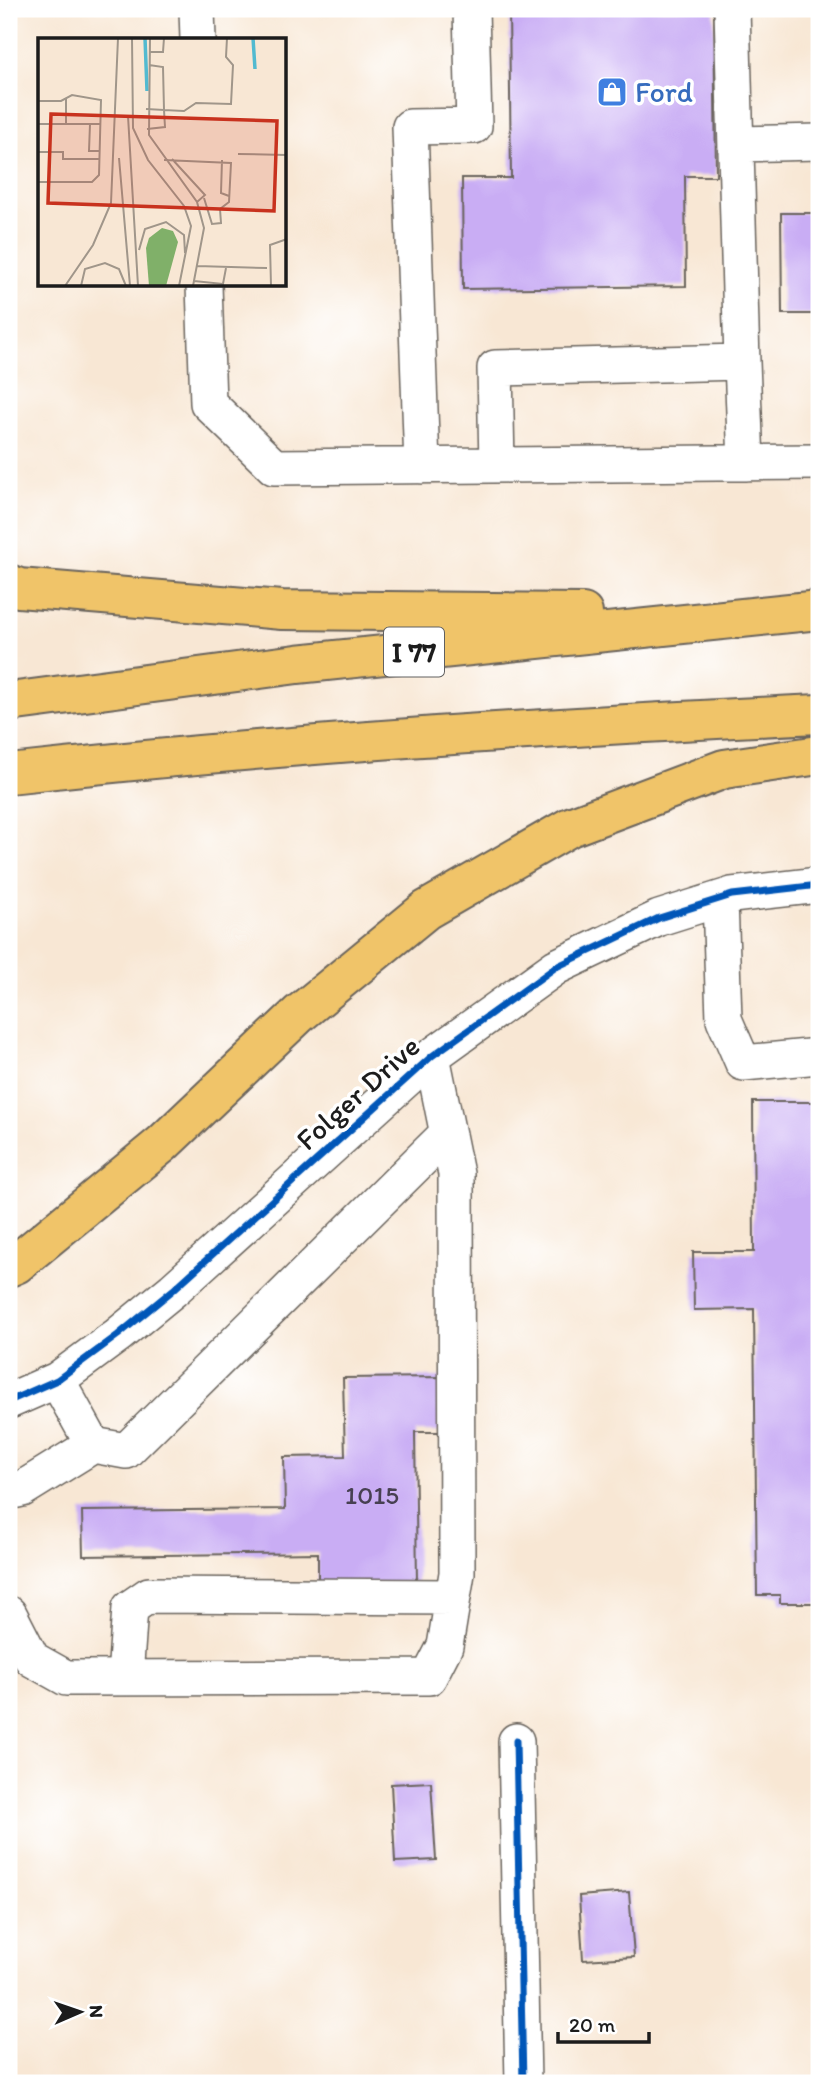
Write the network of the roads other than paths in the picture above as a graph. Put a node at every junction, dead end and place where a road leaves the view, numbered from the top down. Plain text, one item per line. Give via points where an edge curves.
1 (197, 9) edge
2 (471, 9) edge
3 (732, 9) edge
4 (198, 38) edge
5 (819, 142) edge
6 (736, 144) junction
7 (204, 287) edge
8 (742, 362) junction
9 (819, 462) edge
10 (746, 463) junction
11 (496, 465) junction
12 (422, 466) junction
13 (9, 584) edge
14 (819, 610) edge
15 (9, 702) edge
16 (819, 714) edge
17 (819, 755) edge
18 (9, 774) edge
19 (819, 885) edge
20 (720, 899) junction
21 (432, 1056) junction
22 (819, 1056) edge
23 (447, 1133) junction
24 (9, 1267) edge
25 (57, 1380) junction
26 (9, 1401) edge
27 (93, 1445) junction
28 (9, 1492) edge
29 (453, 1597) junction
30 (9, 1614) edge
31 (125, 1677) junction
32 (516, 1741) dead end
33 (523, 2083) edge

1 - 4 street
2 - 12 street via 474,126 410,127
3 - 6 street
5 - 6 street
6 - 8 street
7 - 12 street via 208,403 274,467
8 - 10 street
8 - 11 street via 495,368
9 - 10 street
10 - 11 street
11 - 12 street
13 - 14 highway via 282,610
14 - 15 highway, I 77 via 297,664
16 - 18 highway via 583,725
17 - 24 highway via 724,769 570,827 426,909 299,1014 162,1144
19 - 20 street, Folger Drive
20 - 21 street, Folger Drive via 659,918 556,967
20 - 22 street via 724,1019 743,1063
21 - 23 street
21 - 25 street, Folger Drive via 173,1290
23 - 27 street via 126,1451
23 - 29 street via 456,1174 457,1573
25 - 26 street, Folger Drive
25 - 27 street
27 - 28 street via 22,1489
29 - 31 street via 445,1646 429,1677
29 - 31 street via 149,1595 130,1608
30 - 31 street via 32,1659 66,1678
32 - 33 street

